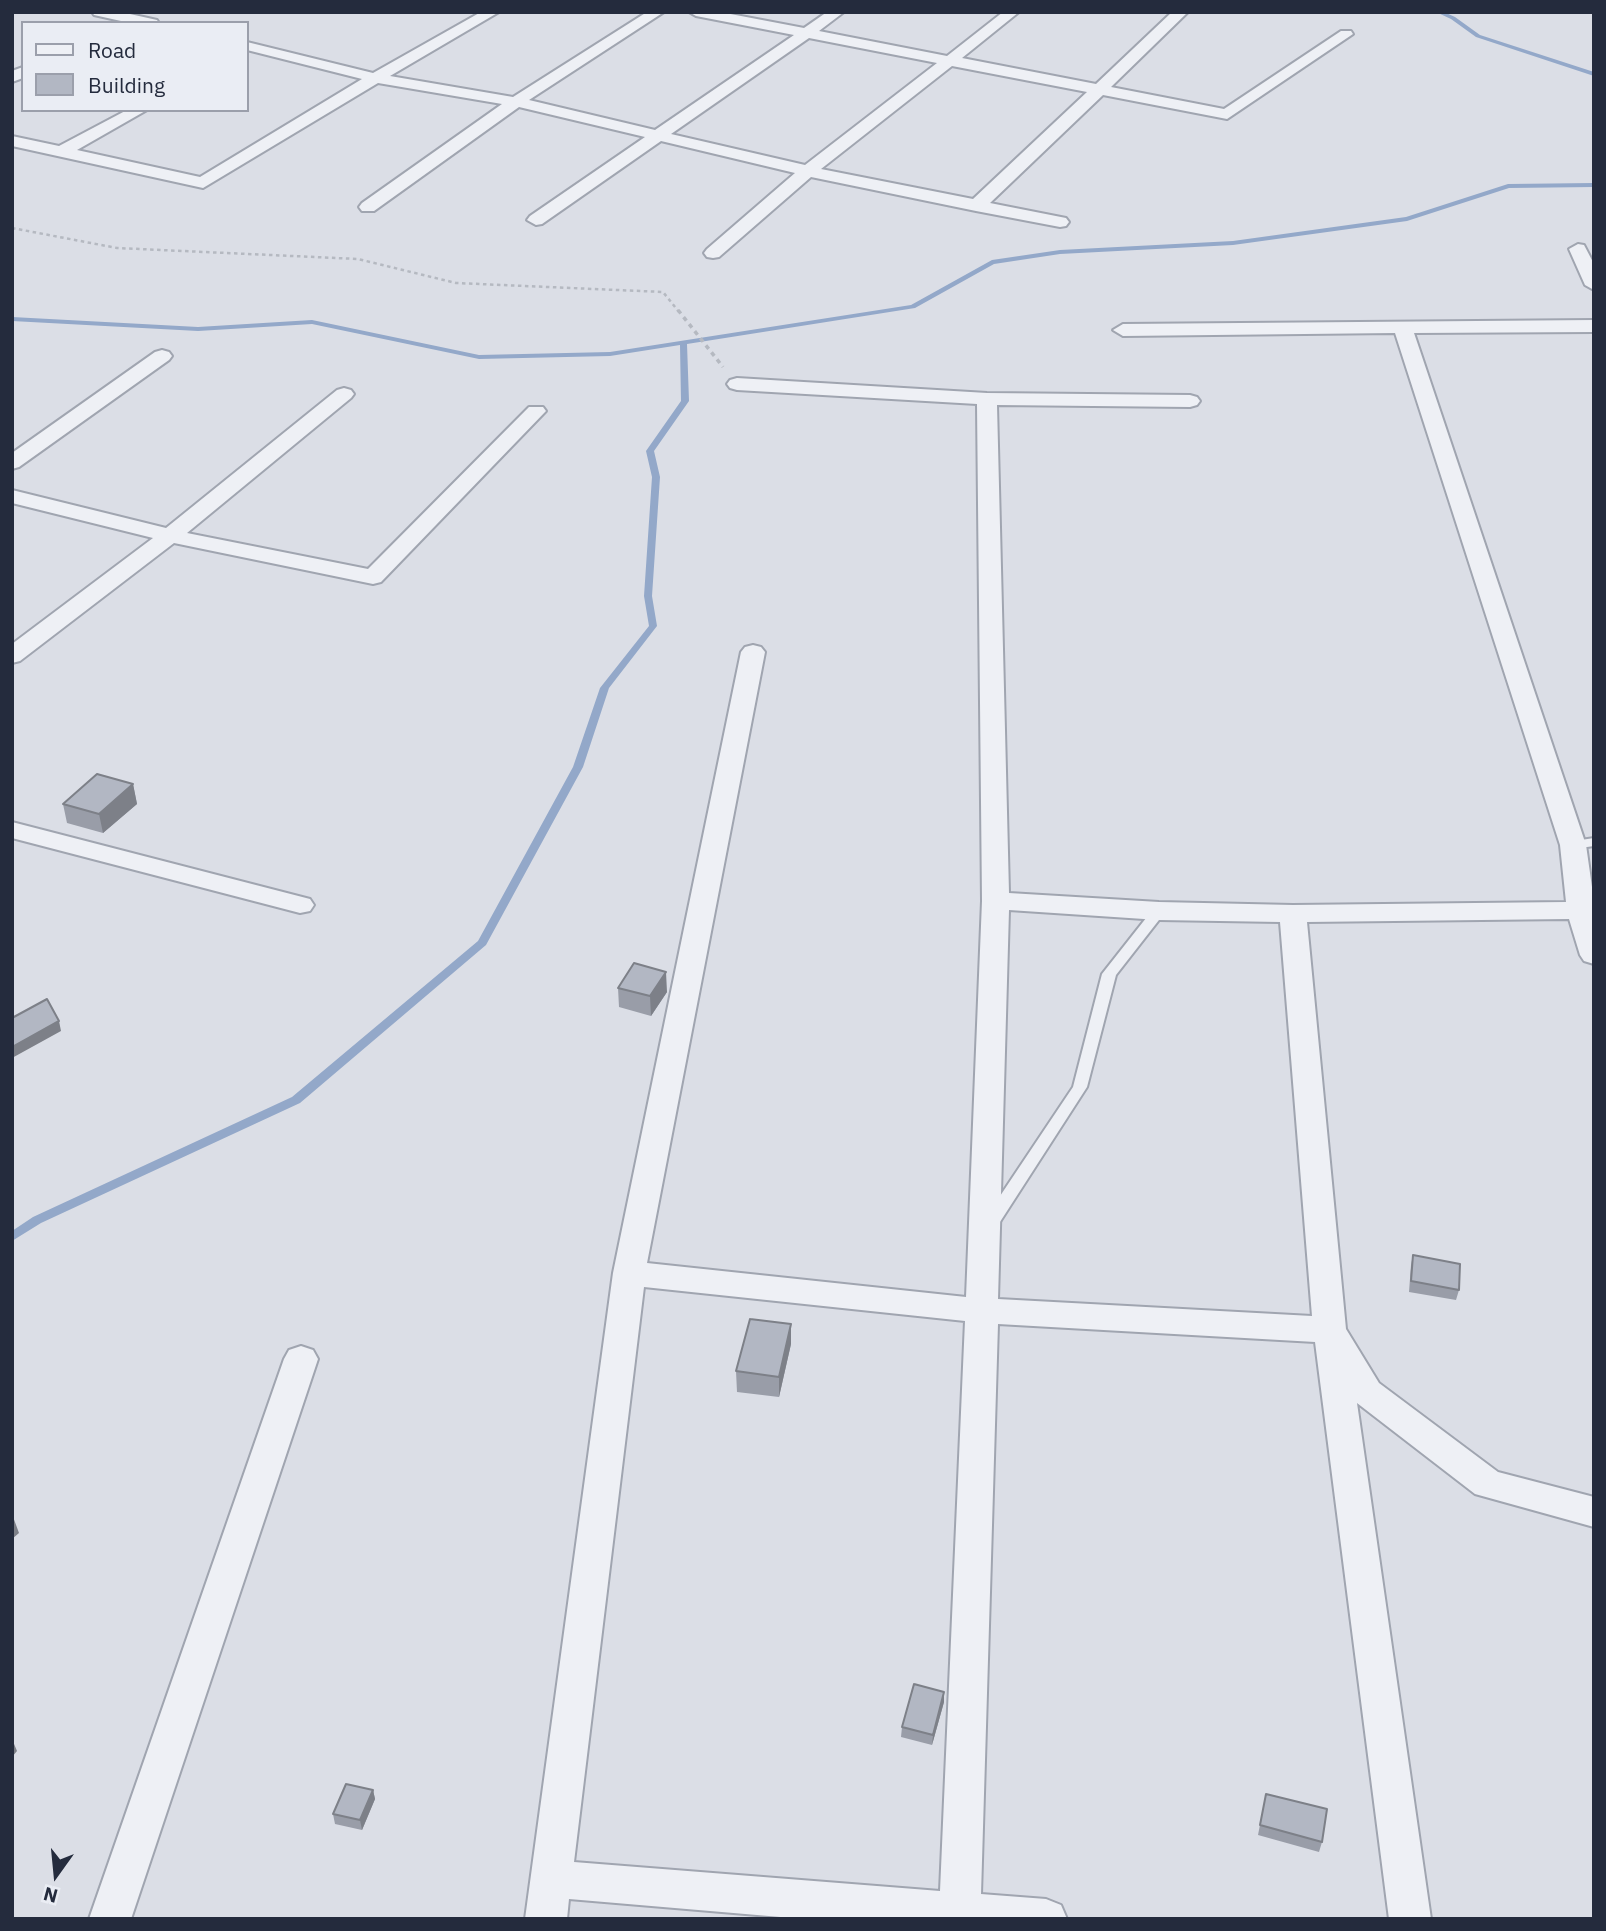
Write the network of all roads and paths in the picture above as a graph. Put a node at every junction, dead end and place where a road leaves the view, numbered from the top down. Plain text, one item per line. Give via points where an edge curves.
1 (99, 12) edge
2 (492, 12) edge
3 (657, 12) edge
4 (696, 12) edge
5 (838, 12) edge
6 (1012, 12) edge
7 (1181, 12) edge
8 (133, 18) edge
9 (806, 33) junction
10 (1346, 34) dead end
11 (249, 49) edge
12 (948, 60) junction
13 (375, 78) junction
14 (1098, 89) junction
15 (516, 102) junction
16 (135, 112) edge
17 (661, 135) junction
18 (12, 141) edge
19 (61, 152) junction
20 (808, 171) junction
21 (976, 205) junction
22 (369, 207) dead end
23 (536, 220) dead end
24 (1060, 222) dead end
25 (12, 229) edge
26 (1578, 249) dead end
27 (713, 253) dead end
28 (1594, 285) edge
29 (1594, 326) edge
30 (1402, 327) junction
31 (1123, 330) dead end
32 (162, 356) dead end
33 (737, 384) joint
34 (344, 394) dead end
35 (987, 399) junction
36 (1190, 401) dead end
37 (536, 411) dead end
38 (12, 463) edge
39 (12, 496) edge
40 (170, 536) junction
41 (753, 652) dead end
42 (12, 656) edge
43 (12, 830) edge
44 (1583, 843) edge
45 (996, 901) junction
46 (300, 905) dead end
47 (1587, 910) edge
48 (1159, 911) junction
49 (1293, 914) junction
50 (1594, 955) edge
51 (983, 1234) junction
52 (628, 1273) junction
53 (982, 1311) junction
54 (1330, 1330) junction
55 (301, 1359) dead end
56 (1594, 1512) edge
57 (553, 1879) junction
58 (960, 1916) edge
59 (110, 1919) edge
60 (546, 1919) edge
61 (1046, 1919) edge
62 (1410, 1919) edge

1 - 8 street
2 - 13 street
3 - 15 street
4 - 9 street
5 - 9 street
6 - 12 street
7 - 14 street
9 - 12 street
9 - 17 street
10 - 14 street via 1227,114
11 - 13 street
12 - 14 street
12 - 20 street
13 - 15 street
13 - 19 street via 203,183
14 - 21 street
15 - 17 street
15 - 22 street
16 - 19 street
17 - 20 street
17 - 23 street
18 - 19 street
20 - 21 street
20 - 27 street
21 - 24 street
25 - 33 path via 117,248 358,259 456,283 663,292
26 - 28 street
29 - 30 street
30 - 31 street
30 - 44 street
32 - 38 street
33 - 35 street
34 - 40 street
35 - 36 street
35 - 45 street
37 - 40 street via 373,577
39 - 40 street
40 - 42 street
41 - 52 street
43 - 46 street
44 - 47 street
45 - 48 street
45 - 51 street
47 - 49 street
47 - 50 street
48 - 49 street
48 - 51 lane via 1109,974 1080,1087
49 - 54 street
51 - 53 street
52 - 53 street
52 - 57 street
53 - 54 street
53 - 58 street
54 - 56 street via 1367,1392 1487,1484
54 - 62 street
55 - 59 street
57 - 58 street
57 - 60 street
58 - 61 street

